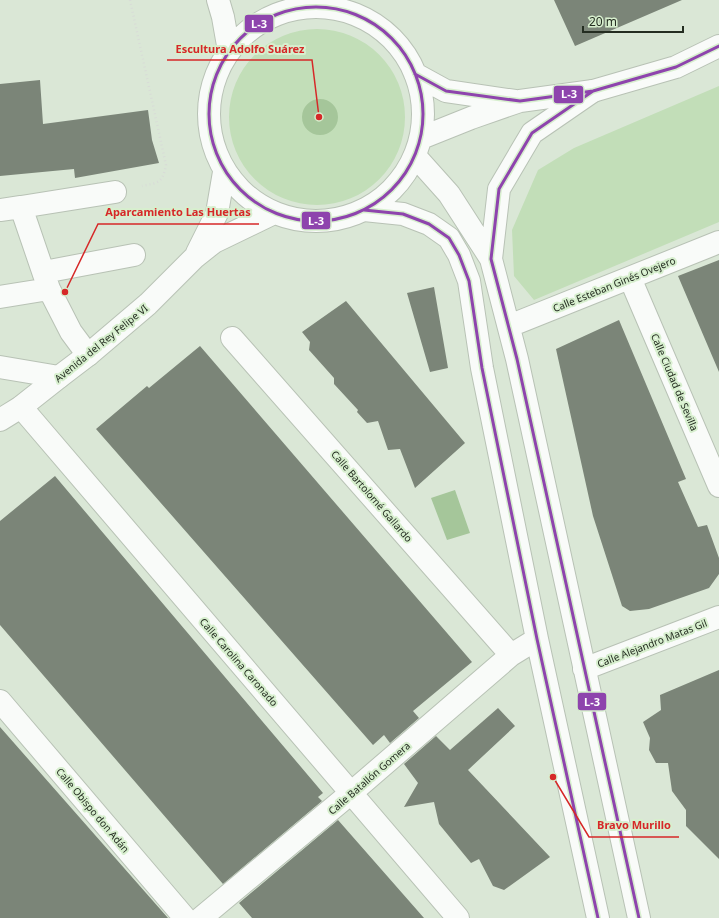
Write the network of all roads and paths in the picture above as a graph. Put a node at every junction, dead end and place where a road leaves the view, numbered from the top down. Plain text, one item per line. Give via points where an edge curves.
1 (130, 0) edge
2 (218, 0) edge
3 (269, 0) edge
4 (293, 10) junction
5 (719, 46) edge
6 (229, 51) junction
7 (415, 74) junction
8 (593, 91) junction
9 (520, 101) junction
10 (418, 147) junction
11 (224, 172) junction
12 (115, 192) joint
13 (21, 207) junction
14 (0, 210) edge
15 (364, 210) junction
16 (274, 213) junction
17 (719, 242) edge
18 (134, 255) dead end
19 (195, 257) junction
20 (491, 259) junction
21 (630, 278) junction
22 (46, 281) junction
23 (0, 296) edge
24 (509, 326) junction
25 (232, 338) dead end
26 (88, 355) junction
27 (0, 367) edge
28 (59, 377) junction
29 (21, 407) junction
30 (0, 420) edge
31 (719, 486) edge
32 (719, 617) edge
33 (537, 639) junction
34 (511, 655) junction
35 (584, 670) junction
36 (0, 701) edge
37 (351, 793) junction
38 (185, 918) edge
39 (202, 918) edge
40 (458, 918) edge
41 (598, 918) edge
42 (639, 918) edge

1 - 12 path via 166,165 164,177 157,183
2 - 6 street via 224,17
3 - 4 street
4 - 6 street via 268,18 246,32
4 - 7 street via 323,7 352,13 378,27 400,48
5 - 8 street via 676,66
6 - 11 street via 214,80 208,111 212,143
7 - 9 street via 446,91
7 - 10 street via 423,105
8 - 9 street
8 - 20 street via 532,133 500,189
9 - 10 street via 471,118
10 - 15 street via 398,183 385,196
10 - 20 street
11 - 16 street via 246,196
11 - 19 street via 217,213
12 - 13 street
13 - 14 street
13 - 22 street
15 - 16 street via 335,220 304,221
15 - 33 street via 403,214 429,224 449,238 459,255 469,281 484,376
16 - 19 street via 214,242
17 - 21 street, Calle Esteban Ginés Ovejero
18 - 22 street
19 - 26 street, Avenida del Rey Felipe VI via 148,304
20 - 24 street
21 - 24 street, Calle Esteban Ginés Ovejero
21 - 31 street, Calle Ciudad de Sevilla
22 - 23 street
22 - 26 street via 71,332
24 - 35 street
25 - 34 street, Calle Bartolomé Gallardo
26 - 28 street, Avenida del Rey Felipe VI
27 - 28 street
28 - 29 street, Avenida del Rey Felipe VI
29 - 30 street, Avenida del Rey Felipe VI
29 - 37 street, Calle Carolina Caronado
32 - 35 street, Calle Alejandro Matas Gil
33 - 34 street, Calle Batallón Gomera
33 - 41 street
34 - 37 street, Calle Batallón Gomera
35 - 42 street
36 - 38 street, Calle Obispo don Adán
37 - 39 street, Calle Batallón Gomera
37 - 40 street, Calle Carolina Caronado

